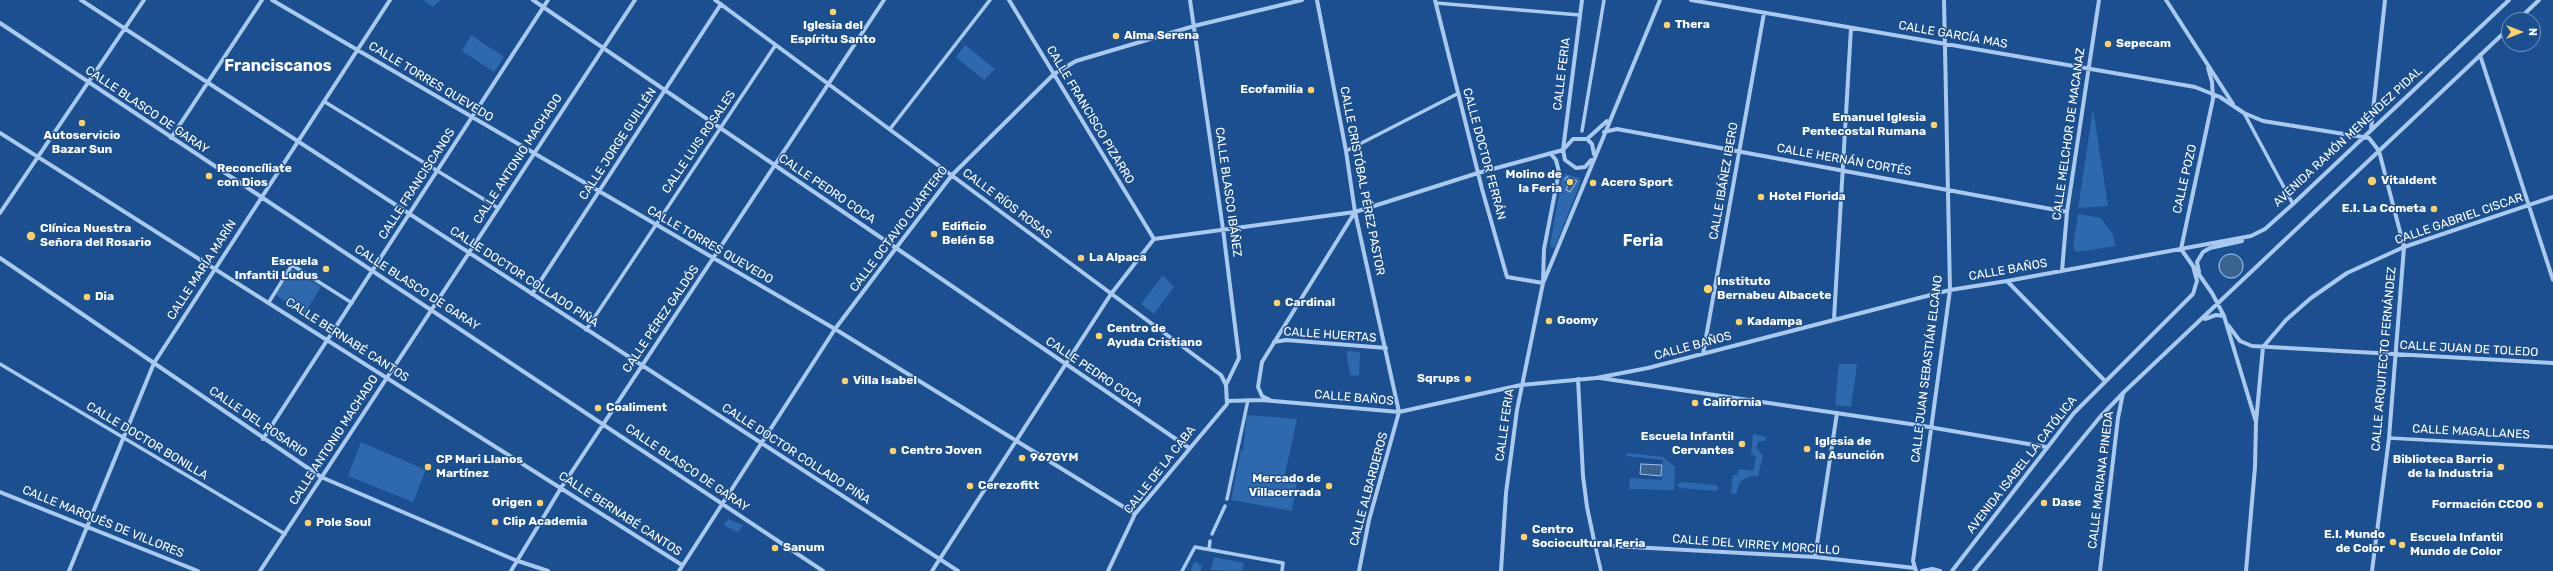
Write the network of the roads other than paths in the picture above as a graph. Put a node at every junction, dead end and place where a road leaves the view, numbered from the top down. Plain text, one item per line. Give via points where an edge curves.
1 (81, 0) edge
2 (144, 0) edge
3 (262, 0) edge
4 (272, 0) edge
5 (390, 0) edge
6 (532, 0) edge
7 (548, 0) edge
8 (635, 0) edge
9 (715, 0) edge
10 (884, 0) edge
11 (990, 0) edge
12 (1009, 0) edge
13 (1190, 0) edge
14 (1302, 0) edge
15 (1317, 0) edge
16 (1582, 0) edge
17 (1604, 0) edge
18 (1660, 0) edge
19 (1690, 0) edge
20 (1944, 0) edge
21 (2099, 0) edge
22 (2166, 0) edge
23 (2385, 0) edge
24 (2509, 0) edge
25 (2539, 0) edge
26 (1436, 1) edge
27 (721, 4) junction
28 (543, 8) junction
29 (2526, 12) edge
30 (1764, 13) junction
31 (1580, 15) junction
32 (0, 24) edge
33 (1194, 26) junction
34 (124, 28) junction
35 (1851, 28) junction
36 (2501, 36) edge
37 (1944, 44) junction
38 (775, 46) junction
39 (603, 47) junction
40 (358, 49) junction
41 (2480, 56) junction
42 (2089, 68) junction
43 (2208, 68) junction
44 (1054, 74) junction
45 (87, 83) junction
46 (208, 84) junction
47 (828, 84) junction
48 (665, 90) junction
49 (2212, 93) junction
50 (1457, 94) junction
51 (325, 102) junction
52 (2235, 106) junction
53 (2244, 113) junction
54 (472, 118) junction
55 (1609, 119) junction
56 (719, 128) junction
57 (890, 129) junction
58 (2371, 130) junction
59 (1582, 131) dead end
60 (1604, 132) junction
61 (0, 133) edge
62 (2367, 137) junction
63 (171, 138) junction
64 (1587, 139) junction
65 (298, 142) junction
66 (1563, 150) junction
67 (1739, 150) junction
68 (1346, 151) junction
69 (2379, 151) junction
70 (1550, 153) junction
71 (532, 154) junction
72 (37, 157) junction
73 (1594, 157) junction
74 (774, 165) junction
75 (1842, 170) junction
76 (437, 171) junction
77 (1478, 173) junction
78 (952, 175) junction
79 (1948, 188) junction
80 (599, 191) junction
81 (2553, 197) edge
82 (260, 198) junction
83 (2293, 204) junction
84 (2530, 205) junction
85 (498, 208) junction
86 (1355, 212) junction
87 (2067, 212) junction
88 (0, 213) edge
89 (409, 214) junction
90 (656, 225) junction
91 (1223, 229) junction
92 (2251, 236) junction
93 (1154, 239) junction
94 (2404, 247) junction
95 (896, 248) junction
96 (2181, 249) junction
97 (469, 254) junction
98 (0, 258) edge
99 (713, 259) junction
100 (2193, 266) junction
101 (215, 268) junction
102 (372, 271) junction
103 (2062, 271) junction
104 (2201, 276) junction
105 (2553, 280) edge
106 (2007, 281) junction
107 (1543, 283) junction
108 (1950, 290) junction
109 (532, 294) junction
110 (1111, 294) junction
111 (269, 302) junction
112 (2218, 303) junction
113 (352, 304) junction
114 (431, 308) junction
115 (2224, 316) junction
116 (1834, 319) junction
117 (2202, 319) junction
118 (2226, 323) junction
119 (835, 329) junction
120 (586, 330) junction
121 (327, 340) junction
122 (1274, 342) junction
123 (2263, 347) junction
124 (1386, 348) junction
125 (1703, 354) junction
126 (2395, 356) junction
127 (154, 363) junction
128 (2553, 363) edge
129 (0, 364) edge
130 (1066, 365) junction
131 (642, 366) junction
132 (387, 377) junction
133 (1596, 378) junction
134 (1578, 380) junction
135 (2105, 381) junction
136 (1226, 385) junction
137 (1521, 385) junction
138 (2124, 392) junction
139 (1248, 400) junction
140 (1228, 401) junction
141 (1272, 401) junction
142 (1399, 412) junction
143 (1837, 413) junction
144 (2256, 422) junction
145 (604, 423) junction
146 (1930, 427) junction
147 (122, 438) junction
148 (2389, 438) junction
149 (263, 439) junction
150 (1016, 441) junction
151 (762, 444) junction
152 (2046, 447) junction
153 (2553, 447) edge
154 (1189, 448) junction
155 (320, 477) junction
156 (561, 488) junction
157 (0, 492) edge
158 (1227, 499) dead end
159 (722, 504) junction
160 (1225, 506) dead end
161 (1135, 514) junction
162 (87, 526) junction
163 (285, 534) junction
164 (1212, 534) dead end
165 (1210, 541) dead end
166 (1595, 545) junction
167 (1209, 549) junction
168 (1815, 557) junction
169 (940, 559) junction
170 (516, 560) junction
171 (682, 565) junction
172 (1916, 570) edge
173 (69, 571) edge
174 (198, 571) edge
175 (260, 571) edge
176 (511, 571) edge
177 (548, 571) edge
178 (679, 571) edge
179 (823, 571) edge
180 (932, 571) edge
181 (958, 571) edge
182 (1108, 571) edge
183 (1182, 571) edge
184 (1282, 571) edge
185 (1359, 571) edge
186 (1501, 571) edge
187 (1601, 571) edge
188 (1922, 571) edge
189 (1939, 571) edge
190 (1944, 571) edge
191 (1952, 571) edge
192 (1974, 571) edge
193 (2100, 571) edge
194 (2246, 571) edge
195 (2372, 571) edge

1 - 34 street, CALLE DOCTOR COLLADO PIÑA
2 - 34 street
3 - 46 street
4 - 40 street, CALLE TORRES QUEVEDO
5 - 40 street, CALLE MARÍA MARÍN
6 - 28 street, CALLE PEDRO COCA
7 - 28 street, CALLE FRANCISCANOS
8 - 39 street, CALLE ANTONIO MACHADO
9 - 27 street, CALLE RÍOS ROSAS
10 - 47 street, CALLE PÉREZ GALDÓS
11 - 57 street
12 - 44 street, CALLE FRANCISCO PIZARRO
13 - 33 street, CALLE BLASCO IBÁÑEZ
14 - 33 street, CALLE OCTAVIO CUARTERO
15 - 68 street, CALLE CRISTÓBAL PÉREZ PASTOR
16 - 31 street, CALLE FERIA
17 - 59 street
18 - 55 street, CALLE FERIA
19 - 30 street, CALLE GARCÍA MAS
20 - 37 street, CALLE JUAN SEBASTIÁN ELCANO
21 - 42 street, CALLE MELCHOR DE MACANAZ
22 - 43 street
23 - 58 street
24 - 58 street, AVENIDA RAMÓN MENÉNDEZ PIDAL
25 - 29 street
26 - 31 street
26 - 50 street, CALLE DOCTOR FERRÁN
27 - 38 street, CALLE RÍOS ROSAS
27 - 48 street, CALLE JORGE GUILLÉN
28 - 39 street, CALLE PEDRO COCA
28 - 54 street, CALLE FRANCISCANOS
30 - 35 street, CALLE GARCÍA MAS
30 - 67 street, CALLE IBÁÑEZ IBERO
31 - 66 street, CALLE FERIA
32 - 45 street, CALLE BLASCO DE GARAY
33 - 44 street, CALLE OCTAVIO CUARTERO via 1076,61
33 - 91 street, CALLE BLASCO IBÁÑEZ
34 - 45 street
34 - 46 street, CALLE DOCTOR COLLADO PIÑA
35 - 37 street, CALLE GARCÍA MAS
35 - 75 street
36 - 41 street
37 - 42 street, CALLE GARCÍA MAS
37 - 79 street, CALLE JUAN SEBASTIÁN ELCANO
38 - 47 street, CALLE RÍOS ROSAS
38 - 56 street, CALLE LUIS ROSALES
39 - 48 street, CALLE PEDRO COCA
39 - 71 street, CALLE ANTONIO MACHADO
40 - 51 street, CALLE MARÍA MARÍN
40 - 54 street, CALLE TORRES QUEVEDO
41 - 69 street
41 - 84 street
42 - 49 street, CALLE GARCÍA MAS via 2195,87
42 - 87 street, CALLE MELCHOR DE MACANAZ
43 - 49 street, CALLE POZO
43 - 52 street
44 - 78 street, CALLE OCTAVIO CUARTERO
44 - 93 street, CALLE FRANCISCO PIZARRO
45 - 63 street, CALLE BLASCO DE GARAY
45 - 72 street
46 - 63 street
46 - 65 street, CALLE DOCTOR COLLADO PIÑA
47 - 57 street, CALLE RÍOS ROSAS
47 - 74 street, CALLE PÉREZ GALDÓS
48 - 56 street, CALLE PEDRO COCA
48 - 80 street, CALLE JORGE GUILLÉN
49 - 52 street, CALLE GARCÍA MAS
49 - 96 street, CALLE POZO
50 - 68 street
50 - 77 street, CALLE DOCTOR FERRÁN
51 - 65 street, CALLE MARÍA MARÍN
51 - 76 street
52 - 53 street
53 - 62 street via 2263,120
53 - 83 street
54 - 71 street, CALLE TORRES QUEVEDO
54 - 76 street, CALLE FRANCISCANOS
55 - 60 street, CALLE FERIA
55 - 64 street, CALLE FERIA
56 - 74 street, CALLE PEDRO COCA
56 - 90 street, CALLE LUIS ROSALES
57 - 78 street, CALLE RÍOS ROSAS
58 - 62 street, AVENIDA RAMÓN MENÉNDEZ PIDAL
60 - 67 street, CALLE HERNÁN CORTÉS via 1617,129
60 - 73 street, CALLE FERIA
61 - 72 street, CALLE BERNABÉ CANTOS
62 - 69 street, AVENIDA RAMÓN MENÉNDEZ PIDAL
62 - 83 street, AVENIDA RAMÓN MENÉNDEZ PIDAL
63 - 82 street, CALLE BLASCO DE GARAY
64 - 66 street, CALLE FERIA via 1573,139
64 - 73 street via 1592,144
65 - 82 street, CALLE MARÍA MARÍN
65 - 89 street, CALLE DOCTOR COLLADO PIÑA
66 - 70 street
66 - 73 street via 1565,160 1576,168 1585,167
67 - 75 street, CALLE HERNÁN CORTÉS
67 - 125 street, CALLE IBÁÑEZ IBERO
68 - 86 street, CALLE CRISTÓBAL PÉREZ PASTOR
69 - 94 street, CALLE ARQUITECTO FERNÁNDEZ
69 - 112 street
70 - 77 street
70 - 107 street, CALLE FERIA via 1554,155 1559,168 1544,249
71 - 80 street, CALLE TORRES QUEVEDO
71 - 85 street, CALLE ANTONIO MACHADO
72 - 88 street
72 - 101 street, CALLE BERNABÉ CANTOS
73 - 107 street, CALLE FERIA
74 - 95 street, CALLE PEDRO COCA
74 - 99 street, CALLE PÉREZ GALDÓS
75 - 79 street, CALLE HERNÁN CORTÉS
75 - 116 street
76 - 85 street
76 - 89 street, CALLE FRANCISCANOS
77 - 86 street
77 - 107 street, CALLE DOCTOR FERRÁN via 1507,276
78 - 95 street, CALLE OCTAVIO CUARTERO
78 - 110 street, CALLE RÍOS ROSAS
79 - 87 street, CALLE HERNÁN CORTÉS
79 - 108 street, CALLE JUAN SEBASTIÁN ELCANO
80 - 90 street, CALLE TORRES QUEVEDO
80 - 109 street, CALLE JORGE GUILLÉN
81 - 84 street, CALLE GABRIEL CISCAR
82 - 101 street, CALLE MARÍA MARÍN
82 - 102 street, CALLE BLASCO DE GARAY
83 - 92 street, AVENIDA RAMÓN MENÉNDEZ PIDAL via 2265,229
84 - 94 street, CALLE GABRIEL CISCAR
84 - 105 street
85 - 97 street, CALLE ANTONIO MACHADO
86 - 91 street
86 - 122 street
86 - 124 street, CALLE CRISTÓBAL PÉREZ PASTOR
87 - 103 street, CALLE MELCHOR DE MACANAZ
89 - 97 street, CALLE DOCTOR COLLADO PIÑA
89 - 102 street, CALLE FRANCISCANOS
90 - 99 street, CALLE TORRES QUEVEDO
90 - 120 street, CALLE LUIS ROSALES
91 - 93 street
91 - 136 street, CALLE BLASCO IBÁÑEZ via 1239,358
92 - 96 street, AVENIDA RAMÓN MENÉNDEZ PIDAL
92 - 104 street via 2246,240 2208,249 2199,256 2197,262
93 - 110 street
94 - 123 street, CALLE GABRIEL CISCAR via 2347,274 2311,298 2286,320
94 - 126 street, CALLE ARQUITECTO FERNÁNDEZ
95 - 119 street, CALLE OCTAVIO CUARTERO
95 - 130 street, CALLE PEDRO COCA
96 - 100 street
96 - 103 street, CALLE BAÑOS
97 - 109 street, CALLE DOCTOR COLLADO PIÑA
97 - 114 street, CALLE ANTONIO MACHADO
98 - 127 street, CALLE DEL ROSARIO
99 - 119 street, CALLE TORRES QUEVEDO
99 - 131 street, CALLE PÉREZ GALDÓS
100 - 104 street
100 - 135 street, AVENIDA ISABEL LA CATÓLICA via 2197,281 2193,294
101 - 111 street, CALLE BERNABÉ CANTOS
101 - 127 street, CALLE MARÍA MARÍN
102 - 113 street, CALLE FRANCISCANOS
102 - 114 street, CALLE BLASCO DE GARAY
103 - 106 street, CALLE BAÑOS
104 - 112 street
106 - 108 street, CALLE BAÑOS
106 - 135 street
107 - 137 street, CALLE FERIA
108 - 116 street, CALLE BAÑOS
108 - 146 street, CALLE JUAN SEBASTIÁN ELCANO
109 - 120 street, CALLE DOCTOR COLLADO PIÑA
110 - 130 street
110 - 136 street, CALLE RÍOS ROSAS via 1216,371
111 - 113 street via 292,265
111 - 121 street, CALLE BERNABÉ CANTOS
112 - 115 street
112 - 117 street
113 - 121 street, CALLE FRANCISCANOS
114 - 132 street, CALLE ANTONIO MACHADO
114 - 145 street, CALLE BLASCO DE GARAY
115 - 117 street via 2216,315
115 - 118 street
116 - 125 street, CALLE BAÑOS
117 - 138 street
118 - 123 street, CALLE JUAN DE TOLEDO via 2240,341 2247,345
118 - 144 street
119 - 150 street, CALLE TORRES QUEVEDO
119 - 151 street, CALLE OCTAVIO CUARTERO
120 - 131 street, CALLE DOCTOR COLLADO PIÑA
121 - 132 street, CALLE BERNABÉ CANTOS
121 - 149 street, CALLE FRANCISCANOS
122 - 124 street, CALLE HUERTAS via 1286,340
122 - 141 street via 1262,362 1258,387 1262,396
123 - 126 street, CALLE JUAN DE TOLEDO
123 - 144 street
124 - 142 street, CALLE CRISTÓBAL PÉREZ PASTOR
125 - 133 street, CALLE BAÑOS
126 - 128 street, CALLE JUAN DE TOLEDO
126 - 148 street, CALLE ARQUITECTO FERNÁNDEZ
127 - 147 street, CALLE MARÍA MARÍN
127 - 149 street, CALLE DEL ROSARIO
129 - 147 street, CALLE DOCTOR BONILLA
130 - 150 street
130 - 154 street, CALLE PEDRO COCA
131 - 145 street, CALLE PÉREZ GALDÓS
131 - 151 street, CALLE DOCTOR COLLADO PIÑA
132 - 155 street, CALLE ANTONIO MACHADO
132 - 156 street, CALLE BERNABÉ CANTOS
133 - 134 street, CALLE BAÑOS
133 - 143 street
134 - 137 street, CALLE BAÑOS
134 - 166 street via 1583,476
135 - 152 street, AVENIDA ISABEL LA CATÓLICA
136 - 140 street
137 - 142 street, CALLE BAÑOS
137 - 186 street, CALLE FERIA via 1506,493
138 - 192 street via 2100,417
138 - 193 street, CALLE MARIANA PINEDA via 2118,418
139 - 140 street, CALLE BAÑOS
139 - 141 street, CALLE BAÑOS
139 - 158 street
140 - 154 street, CALLE DE LA CABA
141 - 142 street, CALLE BAÑOS
142 - 185 street, CALLE ALBARDEROS via 1369,520
143 - 146 street
143 - 168 street
144 - 194 street via 2255,467
145 - 156 street, CALLE PÉREZ GALDÓS
145 - 159 street, CALLE BLASCO DE GARAY
146 - 152 street
146 - 172 street, CALLE JUAN SEBASTIÁN ELCANO via 1913,560
147 - 162 street, CALLE MARÍA MARÍN
147 - 163 street, CALLE DOCTOR BONILLA
148 - 153 street, CALLE MAGALLANES
148 - 195 street, CALLE ARQUITECTO FERNÁNDEZ
149 - 155 street, CALLE DEL ROSARIO
150 - 161 street, CALLE TORRES QUEVEDO
150 - 169 street
151 - 159 street, CALLE OCTAVIO CUARTERO
151 - 169 street, CALLE DOCTOR COLLADO PIÑA
152 - 191 street, AVENIDA ISABEL LA CATÓLICA
154 - 161 street, CALLE DE LA CABA
155 - 163 street, CALLE ANTONIO MACHADO
155 - 170 street, CALLE DEL ROSARIO
156 - 170 street, CALLE PÉREZ GALDÓS
156 - 171 street, CALLE BERNABÉ CANTOS
157 - 162 street, CALLE MARQUÉS DE VILLORES
159 - 171 street, CALLE OCTAVIO CUARTERO
159 - 179 street, CALLE BLASCO DE GARAY
160 - 164 street
161 - 182 street, CALLE DE LA CABA
162 - 173 street, CALLE MARÍA MARÍN
162 - 174 street, CALLE MARQUÉS DE VILLORES
163 - 175 street, CALLE ANTONIO MACHADO
165 - 167 street
166 - 168 street, CALLE DEL VIRREY MORCILLO
166 - 187 street
167 - 183 street via 1195,547
167 - 184 street via 1283,563
168 - 172 street, CALLE DEL VIRREY MORCILLO
169 - 180 street
169 - 181 street, CALLE DOCTOR COLLADO PIÑA
170 - 176 street, CALLE PÉREZ GALDÓS
170 - 177 street, CALLE DEL ROSARIO
171 - 178 street, CALLE OCTAVIO CUARTERO
188 - 189 street
189 - 190 street

